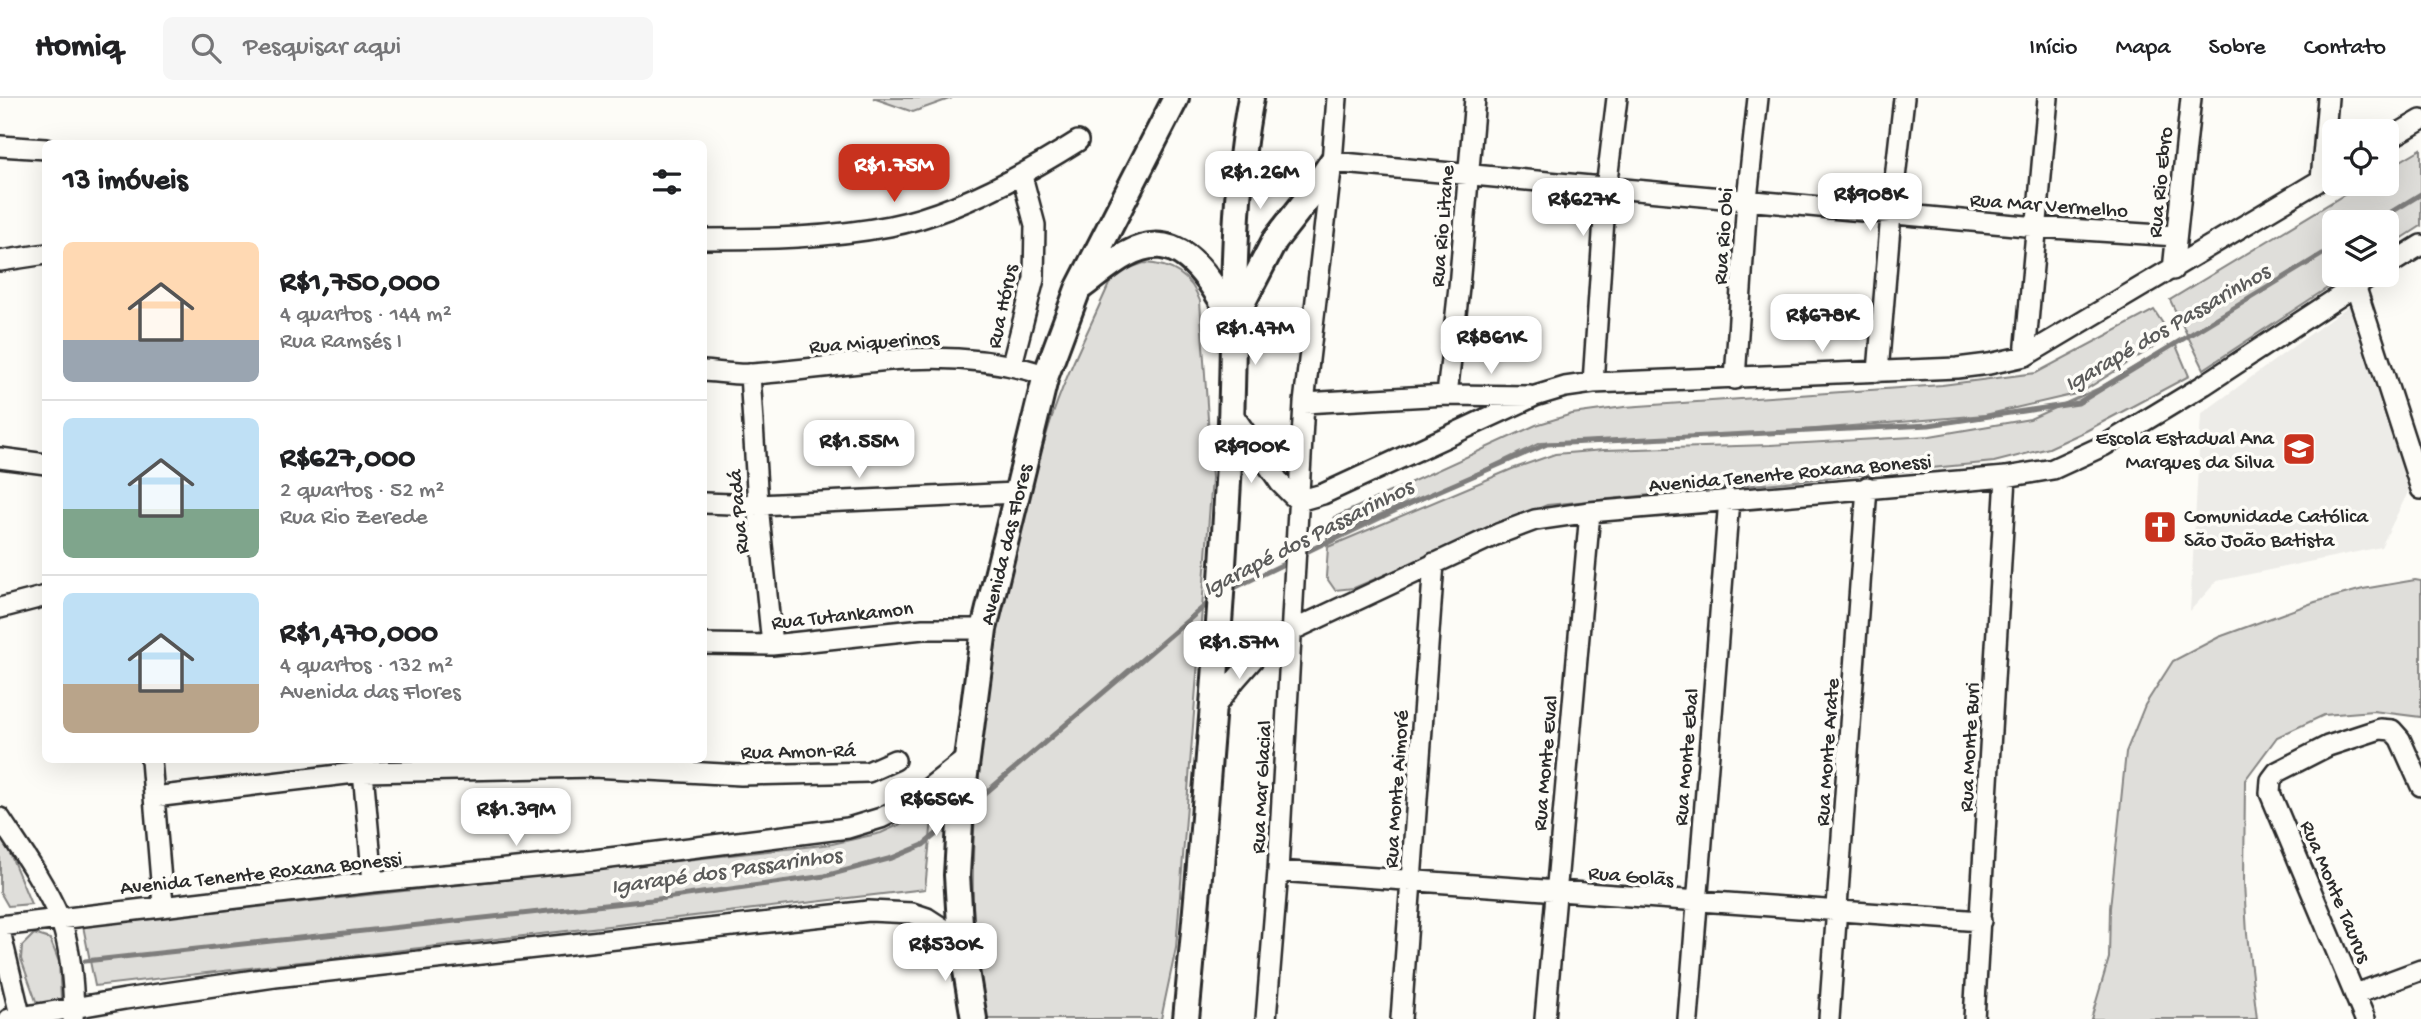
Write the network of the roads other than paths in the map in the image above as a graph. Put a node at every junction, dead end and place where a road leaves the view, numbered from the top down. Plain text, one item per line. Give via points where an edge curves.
1 (1176, 98) edge
2 (1251, 98) edge
3 (1337, 98) edge
4 (1475, 98) edge
5 (1617, 98) edge
6 (1758, 98) edge
7 (1904, 98) edge
8 (2048, 98) edge
9 (2191, 98) edge
10 (2328, 98) edge
11 (2328, 119) edge
12 (2421, 120) edge
13 (2399, 133) edge
14 (1078, 141) dead end
15 (0, 146) edge
16 (42, 149) edge
17 (1332, 162) junction
18 (1468, 175) junction
19 (1021, 176) junction
20 (2322, 180) edge
21 (1606, 189) junction
22 (1747, 199) junction
23 (1891, 214) junction
24 (2037, 228) junction
25 (2176, 236) junction
26 (707, 239) edge
27 (2421, 245) edge
28 (42, 255) edge
29 (2399, 259) edge
30 (0, 261) edge
31 (2173, 270) junction
32 (2353, 287) edge
33 (2366, 287) edge
34 (1078, 289) junction
35 (1234, 320) junction
36 (2025, 356) junction
37 (1012, 364) junction
38 (707, 371) edge
39 (1878, 372) junction
40 (750, 374) junction
41 (1046, 375) junction
42 (1735, 379) junction
43 (1593, 383) junction
44 (1447, 395) junction
45 (1535, 396) junction
46 (1304, 403) junction
47 (1231, 414) junction
48 (0, 458) edge
49 (42, 463) edge
50 (2006, 477) junction
51 (1867, 487) junction
52 (2421, 489) edge
53 (1016, 493) junction
54 (1729, 499) junction
55 (1298, 501) junction
56 (707, 503) edge
57 (758, 505) junction
58 (1590, 512) junction
59 (1434, 563) junction
60 (42, 597) edge
61 (0, 608) edge
62 (984, 629) junction
63 (1291, 631) junction
64 (707, 644) edge
65 (772, 645) junction
66 (1214, 708) junction
67 (967, 758) junction
68 (895, 760) dead end
69 (151, 763) edge
70 (362, 766) edge
71 (2421, 786) edge
72 (154, 797) junction
73 (0, 818) edge
74 (1278, 871) junction
75 (373, 882) junction
76 (1410, 882) junction
77 (1555, 891) junction
78 (1696, 903) junction
79 (163, 905) junction
80 (1838, 912) junction
81 (60, 918) junction
82 (1981, 922) junction
83 (0, 929) edge
84 (961, 940) junction
85 (2421, 970) edge
86 (2356, 994) junction
87 (74, 1014) edge
88 (17, 1018) edge
89 (974, 1019) edge
90 (1185, 1019) edge
91 (1266, 1019) edge
92 (1401, 1019) edge
93 (1545, 1019) edge
94 (1688, 1019) edge
95 (1829, 1019) edge
96 (1974, 1019) edge
97 (2365, 1019) edge

1 - 34 main road, Avenida das Flores
2 - 35 main road via 1238,193
3 - 17 street, Rua Mar Glacial
4 - 18 street, Rua Rio Litane
5 - 21 street
6 - 22 street, Rua Rio Obi
7 - 23 street
8 - 24 street
9 - 25 street, Rua Rio Ebro
10 - 11 street
12 - 13 street
14 - 19 street
15 - 16 street
17 - 18 street, Rua Mar Vermelho
17 - 35 main road via 1275,240
17 - 46 street, Rua Mar Glacial
18 - 21 street, Rua Mar Vermelho
18 - 44 street, Rua Rio Litane
19 - 26 street via 932,214 891,226 777,239
19 - 37 street, Rua Hórus via 1035,225 1034,279
20 - 31 street
21 - 22 street, Rua Mar Vermelho
21 - 43 street
22 - 23 street, Rua Mar Vermelho
22 - 42 street, Rua Rio Obi
23 - 24 street, Rua Mar Vermelho
23 - 39 street
24 - 25 street, Rua Mar Vermelho
24 - 36 street
25 - 31 street, Rua Rio Ebro
27 - 29 street
28 - 30 street
31 - 36 street
32 - 50 street, Avenida Tenente Roxana Bonessi via 2105,445 2053,469
33 - 52 street
34 - 35 main road via 1127,254 1167,247 1190,257
34 - 41 main road, Avenida das Flores
35 - 47 main road
36 - 39 street via 1957,368
37 - 40 street, Rua Miquerinos via 932,357
37 - 41 street, Rua Miquerinos
38 - 40 street, Rua Miquerinos
39 - 42 street
40 - 57 street, Rua Padá
41 - 53 main road, Avenida das Flores
42 - 43 street
43 - 45 street
44 - 45 street
44 - 46 street
45 - 55 street via 1323,494
46 - 55 street, Rua Mar Glacial
47 - 55 street
47 - 66 main road
48 - 49 street
50 - 51 street, Avenida Tenente Roxana Bonessi
50 - 82 street, Rua Monte Buri
51 - 54 street, Avenida Tenente Roxana Bonessi
51 - 80 street, Rua Monte Arate
53 - 57 street
53 - 62 main road, Avenida das Flores
54 - 58 street, Avenida Tenente Roxana Bonessi
54 - 78 street, Rua Monte Ebal
55 - 63 street, Rua Mar Glacial
56 - 57 street
57 - 65 street, Rua Padá
58 - 59 street, Avenida Tenente Roxana Bonessi via 1535,520
58 - 77 street, Rua Monte Eval
59 - 63 street, Avenida Tenente Roxana Bonessi
59 - 76 street, Rua Monte Aimoré
60 - 61 street
62 - 65 street, Rua Tutankamon via 923,629
62 - 67 main road, Avenida das Flores
63 - 66 street, Avenida Tenente Roxana Bonessi via 1264,648
63 - 74 street, Rua Mar Glacial
64 - 65 street, Rua Tutankamon
66 - 90 main road
67 - 75 street, Avenida Tenente Roxana Bonessi via 907,804 848,828
67 - 84 main road, Avenida das Flores via 957,875
68 - 70 street, Rua Amon-Rá via 868,772 741,775 593,767
69 - 72 street
70 - 72 street, Rua Amon-Rá
70 - 75 street
71 - 86 street, Rua Monte Taurus via 2400,739 2392,730 2380,729 2328,746 2277,772 2271,780 2270,793
72 - 79 street
73 - 81 street
74 - 76 street, Rua Golãs
74 - 91 street, Rua Mar Glacial
75 - 79 street, Avenida Tenente Roxana Bonessi
76 - 77 street, Rua Golãs
76 - 92 street, Rua Monte Aimoré
77 - 78 street, Rua Golãs
77 - 93 street, Rua Monte Eval
78 - 80 street, Rua Golãs
78 - 94 street, Rua Monte Ebal
79 - 81 street, Avenida Tenente Roxana Bonessi
80 - 82 street, Rua Golãs
80 - 95 street, Rua Monte Arate
81 - 83 street, Avenida Tenente Roxana Bonessi
81 - 87 street via 71,966
82 - 96 street, Rua Monte Buri
83 - 88 street
84 - 87 street via 912,913 869,911 275,977 125,999
84 - 89 main road, Avenida das Flores
85 - 86 street
86 - 97 street, Rua Monte Taurus
87 - 88 street

